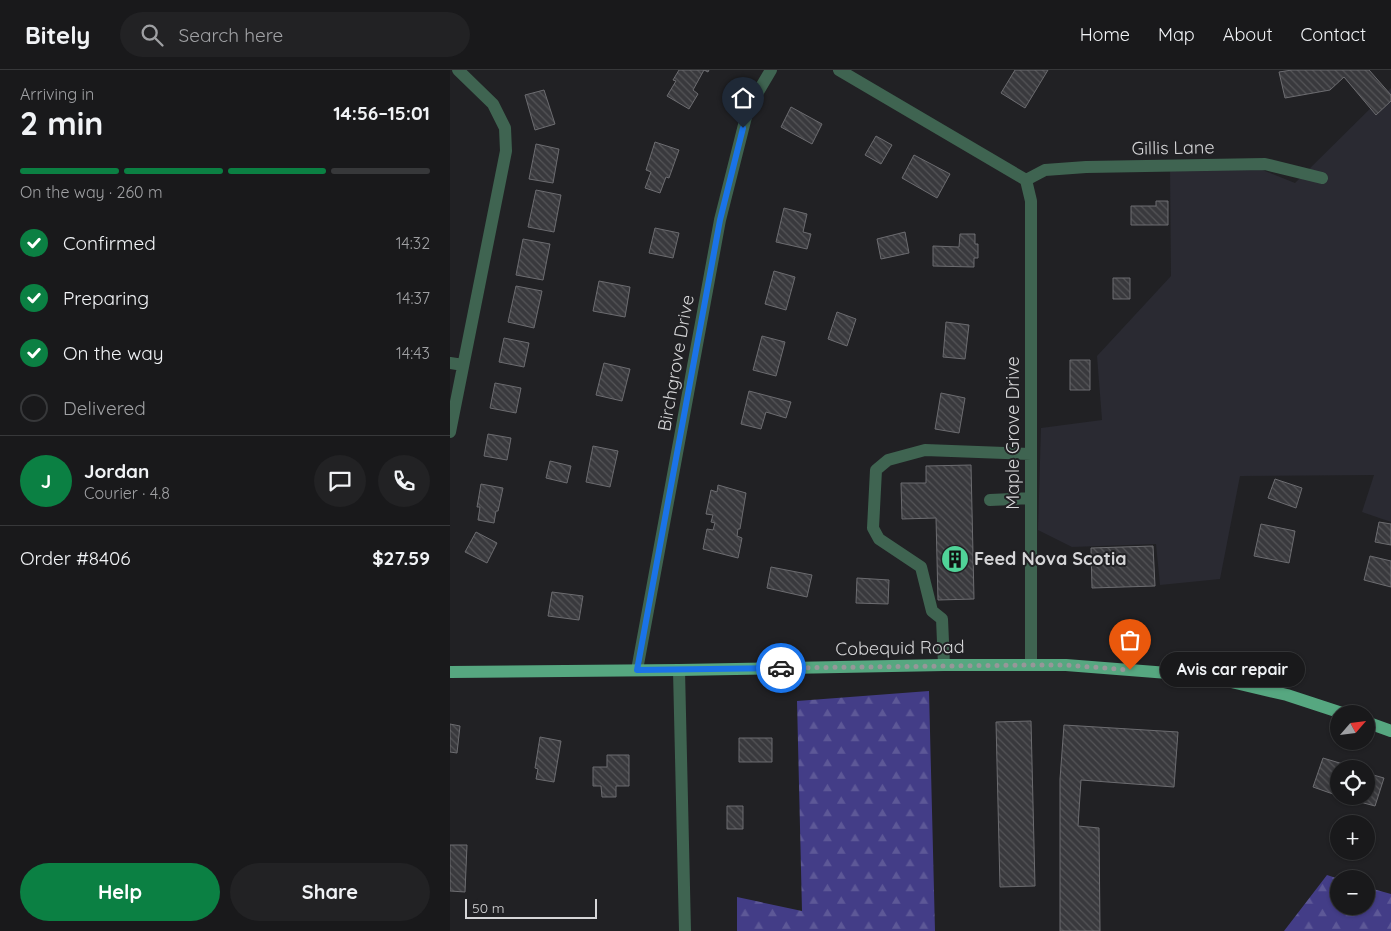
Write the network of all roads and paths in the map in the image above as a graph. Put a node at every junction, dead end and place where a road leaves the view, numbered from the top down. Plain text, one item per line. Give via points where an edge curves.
1 (458, 70) edge
2 (771, 70) edge
3 (839, 70) edge
4 (1322, 178) dead end
5 (1026, 180) junction
6 (456, 364) edge
7 (450, 432) edge
8 (1031, 454) junction
9 (1031, 498) junction
10 (990, 500) dead end
11 (944, 665) junction
12 (1031, 665) junction
13 (637, 670) junction
14 (679, 670) junction
15 (450, 672) edge
16 (1330, 709) edge
17 (1375, 725) edge
18 (1391, 731) edge
19 (685, 931) edge

1 - 6 street via 494,104 504,128 506,151
2 - 13 street, Birchgrove Drive via 748,109 720,220
3 - 5 street
4 - 5 street, Gillis Lane via 1265,164 1086,167 1045,170
5 - 8 street, Maple Grove Drive via 1031,201
6 - 7 street
8 - 9 street, Maple Grove Drive
8 - 11 street via 926,450 888,460 876,470 872,528 879,539 921,567 932,611 942,619
9 - 10 street
9 - 12 street, Maple Grove Drive
11 - 12 main road, Cobequid Road
11 - 14 main road, Cobequid Road
12 - 16 main road, Cobequid Road via 1206,676 1287,695
13 - 14 main road, Cobequid Road
13 - 15 main road, Cobequid Road
14 - 19 street
17 - 18 main road

